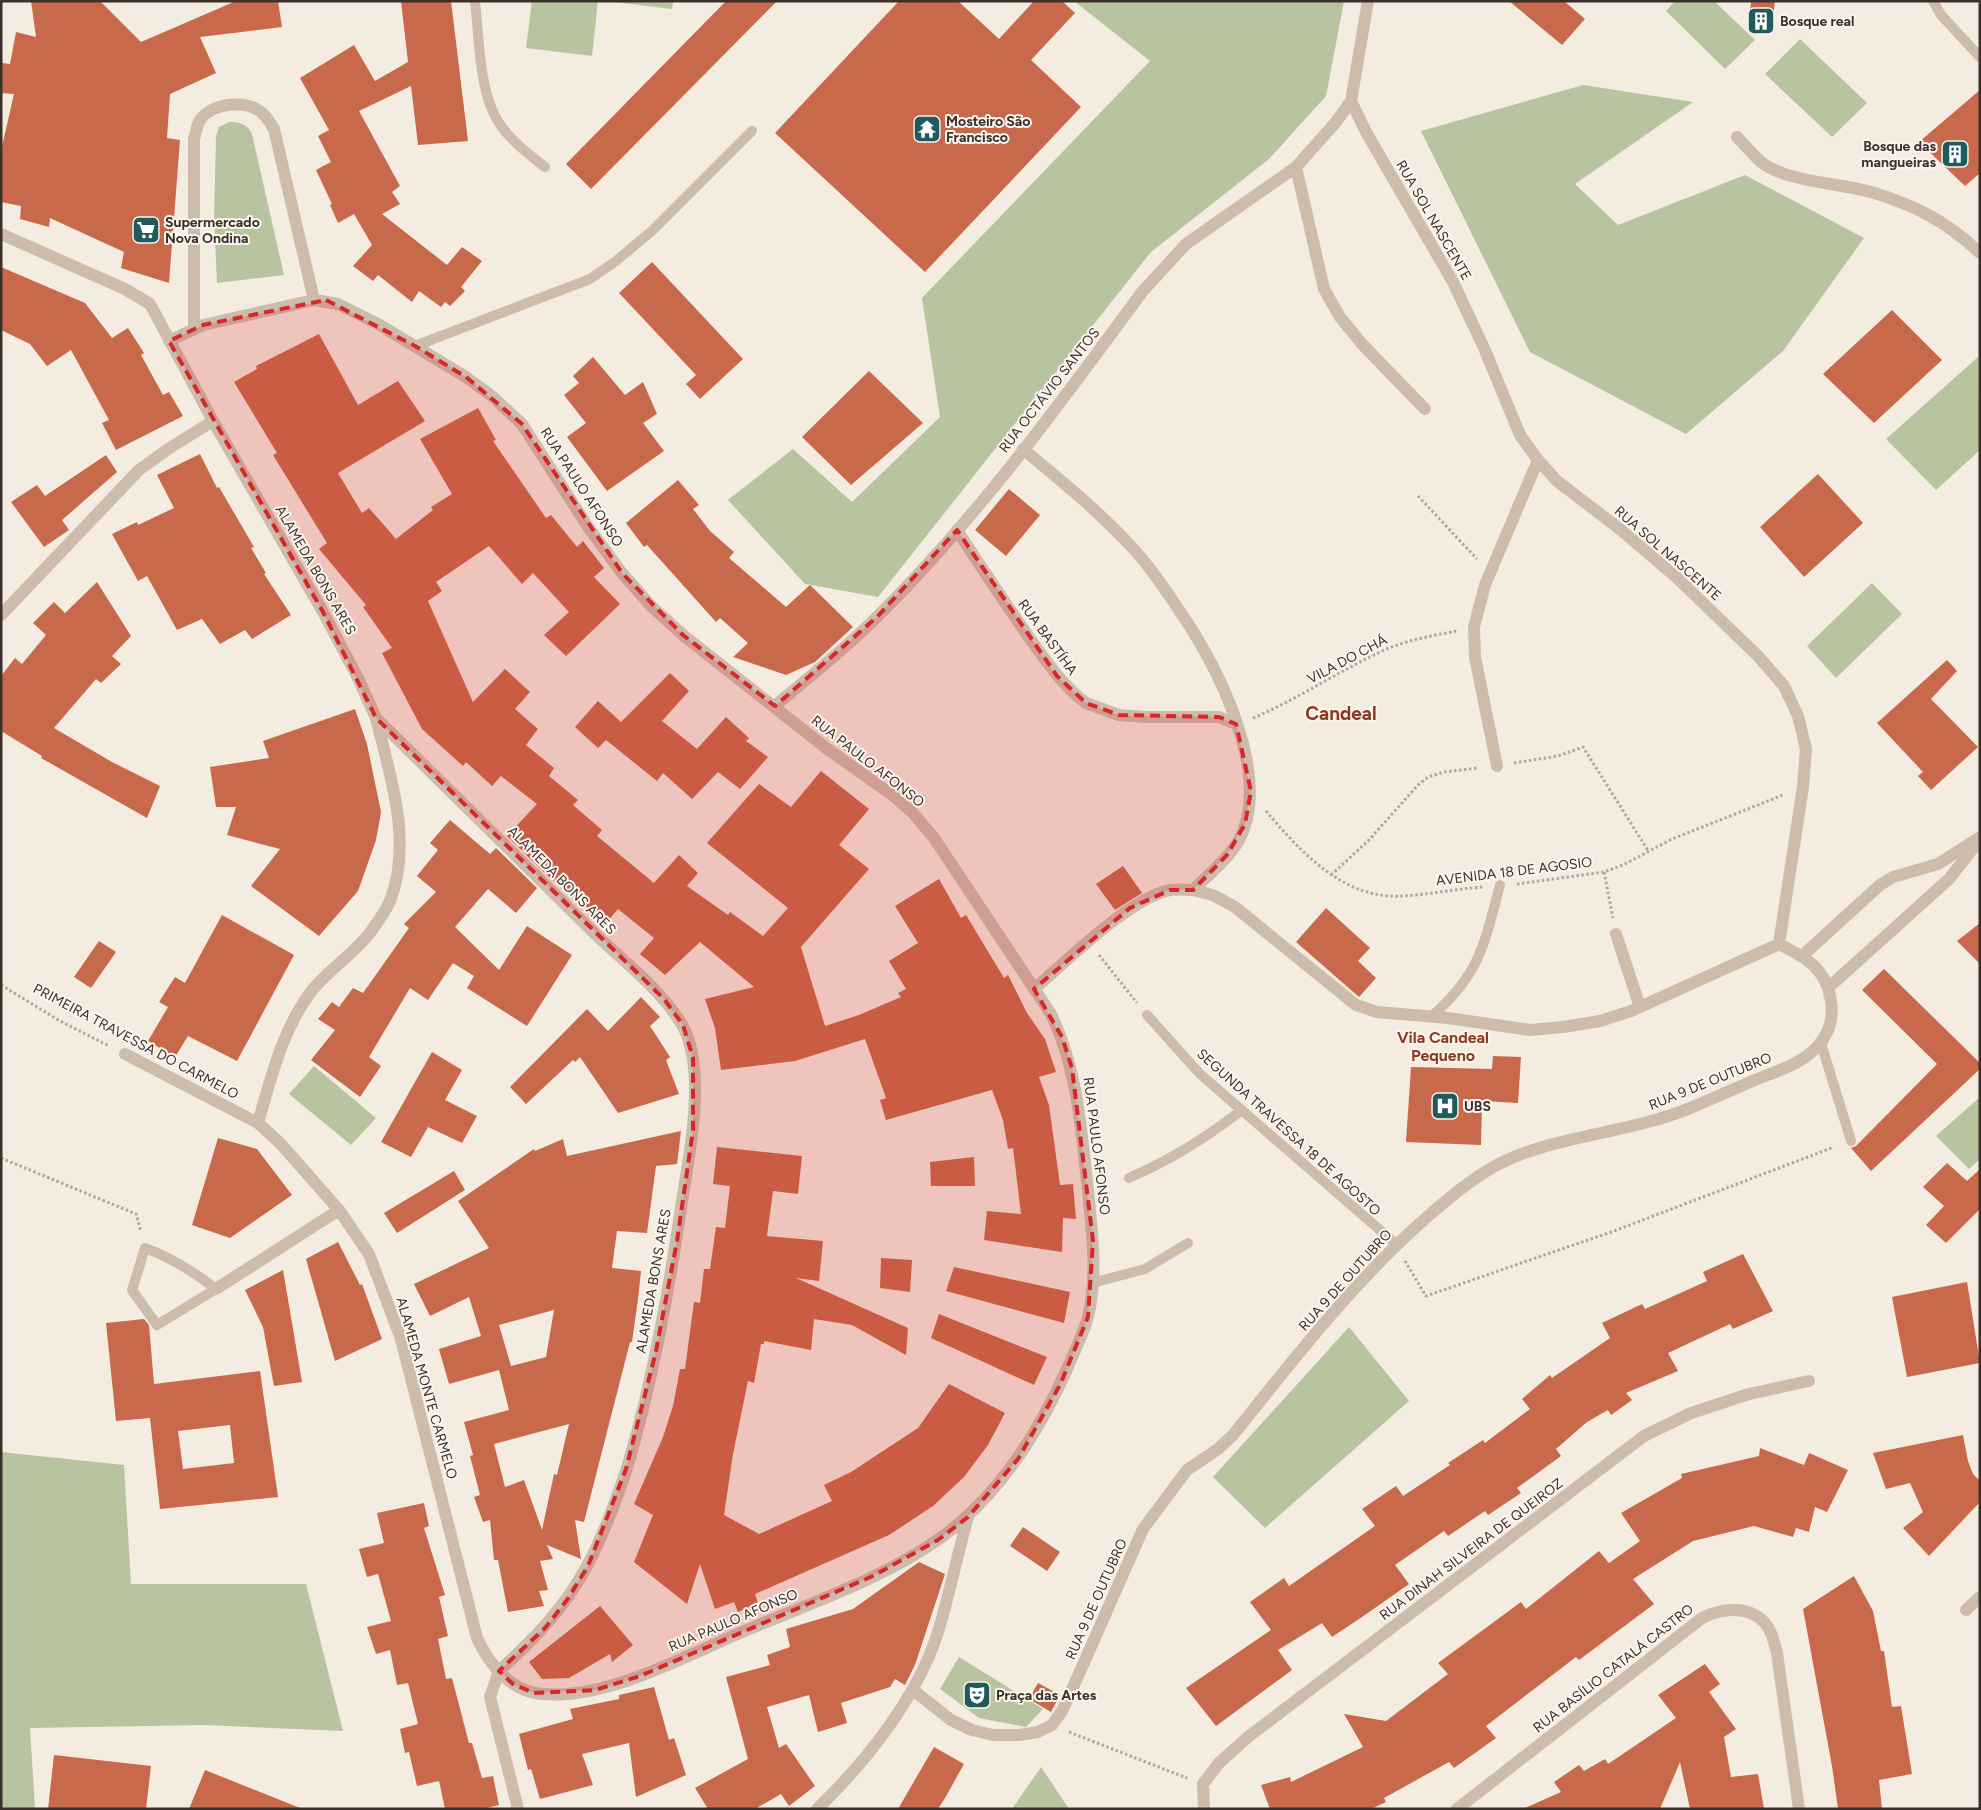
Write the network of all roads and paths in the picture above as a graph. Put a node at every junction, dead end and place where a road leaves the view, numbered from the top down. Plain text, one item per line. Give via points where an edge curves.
1 (475, 1) edge
2 (1368, 1) edge
3 (1933, 1) edge
4 (1980, 57) edge
5 (1351, 101) junction
6 (752, 131) dead end
7 (1737, 137) dead end
8 (545, 167) dead end
9 (1296, 167) junction
10 (1, 234) edge
11 (1980, 253) edge
12 (314, 300) junction
13 (194, 328) junction
14 (169, 341) junction
15 (415, 346) junction
16 (1425, 409) dead end
17 (213, 421) junction
18 (1023, 449) junction
19 (1538, 460) junction
20 (1418, 496) dead end
21 (957, 530) junction
22 (1490, 573) junction
23 (1, 615) edge
24 (1474, 627) junction
25 (775, 706) junction
26 (376, 718) junction
27 (1236, 724) junction
28 (1496, 766) junction
29 (1803, 787) junction
30 (1251, 791) junction
31 (1980, 838) edge
32 (1649, 852) junction
33 (1604, 872) junction
34 (1331, 875) junction
35 (1500, 885) junction
36 (1193, 890) junction
37 (1616, 934) joint
38 (1089, 942) junction
39 (1779, 944) junction
40 (1802, 956) junction
41 (1, 985) edge
42 (1828, 988) junction
43 (1034, 989) junction
44 (1640, 1007) junction
45 (1147, 1015) joint
46 (1432, 1016) junction
47 (1821, 1044) junction
48 (125, 1054) joint
49 (1242, 1110) junction
50 (258, 1123) junction
51 (1851, 1140) joint
52 (1, 1158) edge
53 (1129, 1178) dead end
54 (339, 1210) junction
55 (1188, 1243) dead end
56 (1396, 1244) junction
57 (145, 1248) junction
58 (1092, 1283) junction
59 (216, 1289) junction
60 (1809, 1381) dead end
61 (968, 1517) junction
62 (1980, 1597) edge
63 (1966, 1610) dead end
64 (499, 1671) junction
65 (913, 1690) junction
66 (1052, 1726) junction
67 (1203, 1784) junction
68 (518, 1809) edge
69 (817, 1809) edge
70 (1204, 1809) edge
71 (1457, 1809) edge
72 (1799, 1809) edge

1 - 8 lane via 486,89 496,118 515,143
2 - 5 street
3 - 4 lane
5 - 9 street, RUA OCTÁVIO SANTOS via 1317,146
5 - 19 street, RUA SOL NASCENTE via 1453,282 1520,434
6 - 15 lane via 653,230 590,279
7 - 11 street via 1762,163 1791,176 1870,192 1930,214 1956,230
9 - 16 street via 1324,289 1357,338
9 - 18 street, RUA OCTÁVIO SANTOS via 1186,244 1142,292
10 - 14 street, ALAMEDA BONS ARES via 143,298 150,304
12 - 13 street
12 - 13 street via 274,129 262,112 226,105 211,110 199,120 194,139
12 - 15 street, RUA PAULO AFONSO via 338,304
13 - 14 street
14 - 17 street, ALAMEDA BONS ARES
15 - 25 street, RUA PAULO AFONSO via 493,397 522,424 588,527 639,593 683,635
17 - 23 street via 140,470
17 - 26 street, ALAMEDA BONS ARES via 323,612
18 - 21 street, RUA OCTÁVIO SANTOS
18 - 27 street via 1129,543 1161,582 1201,644
19 - 22 street
19 - 29 street, RUA SOL NASCENTE via 1557,481 1676,577 1758,656 1784,686 1798,716 1806,749
20 - 22 path
21 - 25 street, RUA OCTÁVIO SANTOS via 877,617
21 - 27 street, RUA BASTÍHA via 1057,676 1086,704 1119,715 1219,717
22 - 24 street
24 - 27 path, VILA DO CHÁ via 1402,643 1377,653 1306,693
24 - 28 street via 1475,657
25 - 43 street, RUA PAULO AFONSO via 913,813 934,838
26 - 50 street via 398,814 397,870 389,902 371,931 311,991 292,1021
26 - 64 street, ALAMEDA BONS ARES via 664,999 682,1025 693,1058 692,1130 677,1241 656,1351 626,1469 588,1566 567,1600 545,1628
27 - 30 street
28 - 32 path via 1558,756 1583,747
28 - 34 path via 1428,777
29 - 32 path, AVENIDA 18 DE AGOSIO via 1672,839
29 - 39 street, RUA SOL NASCENTE
30 - 34 path, AVENIDA 18 DE AGOSIO via 1286,833
30 - 36 street via 1245,824 1237,842
31 - 40 street via 1938,864 1893,877 1880,885
31 - 42 street via 1949,879
32 - 33 path, AVENIDA 18 DE AGOSIO
33 - 35 path, AVENIDA 18 DE AGOSIO
33 - 37 path
34 - 35 path, AVENIDA 18 DE AGOSIO via 1350,887 1374,895 1398,897
35 - 46 lane via 1482,950 1469,976
36 - 38 street via 1170,890 1149,898 1130,908
36 - 46 street via 1213,895 1235,907 1356,1005 1377,1012
37 - 44 street
38 - 43 street
38 - 45 path
39 - 40 street
39 - 44 street
40 - 42 street via 1822,974
41 - 48 path, PRIMEIRA TRAVESSA DO CARMELO via 60,1021
42 - 47 street via 1831,1019
43 - 58 street, RUA PAULO AFONSO via 1058,1030 1072,1068 1093,1242
44 - 46 street via 1600,1021 1530,1030
45 - 49 lane, SEGUNDA TRAVESSA 18 DE AGOSTO via 1200,1074
47 - 51 lane
47 - 56 street, RUA 9 DE OUTUBRO via 1790,1065 1654,1121 1556,1142 1522,1153 1468,1184
48 - 50 street, PRIMEIRA TRAVESSA DO CARMELO
49 - 53 lane via 1199,1142
49 - 56 lane, SEGUNDA TRAVESSA 18 DE AGOSTO
50 - 54 street, ALAMEDA MONTE CARMELO
51 - 56 path via 1614,1231 1426,1296
52 - 57 path via 136,1214
54 - 59 street
54 - 64 street, ALAMEDA MONTE CARMELO via 369,1254 401,1339 477,1638 486,1657
55 - 58 lane via 1144,1269
56 - 66 street, RUA 9 DE OUTUBRO via 1339,1305 1232,1435 1188,1470 1158,1506 1143,1529 1062,1712
57 - 59 lane via 172,1259
57 - 59 lane via 132,1290 157,1325
58 - 61 street, RUA PAULO AFONSO via 1088,1317 1077,1347 1039,1425 1018,1459
60 - 67 street, RUA DINAH SILVEIRA DE QUEIROZ via 1750,1394 1691,1413 1644,1436 1248,1737 1219,1763
61 - 64 street, RUA PAULO AFONSO via 938,1540 873,1576 640,1676 595,1690 560,1694 534,1693 513,1684
61 - 65 street, RUA PAULO AFONSO via 936,1636
62 - 63 street
64 - 68 street via 490,1697
65 - 66 street via 951,1720 972,1730 994,1735 1018,1735
65 - 69 street, RUA PAULO AFONSO via 866,1757
66 - 67 path
67 - 70 street
71 - 72 street, RUA BASÍLIO CATALÁ CASTRO via 1702,1618 1716,1610 1733,1609 1751,1613 1765,1622 1772,1635

